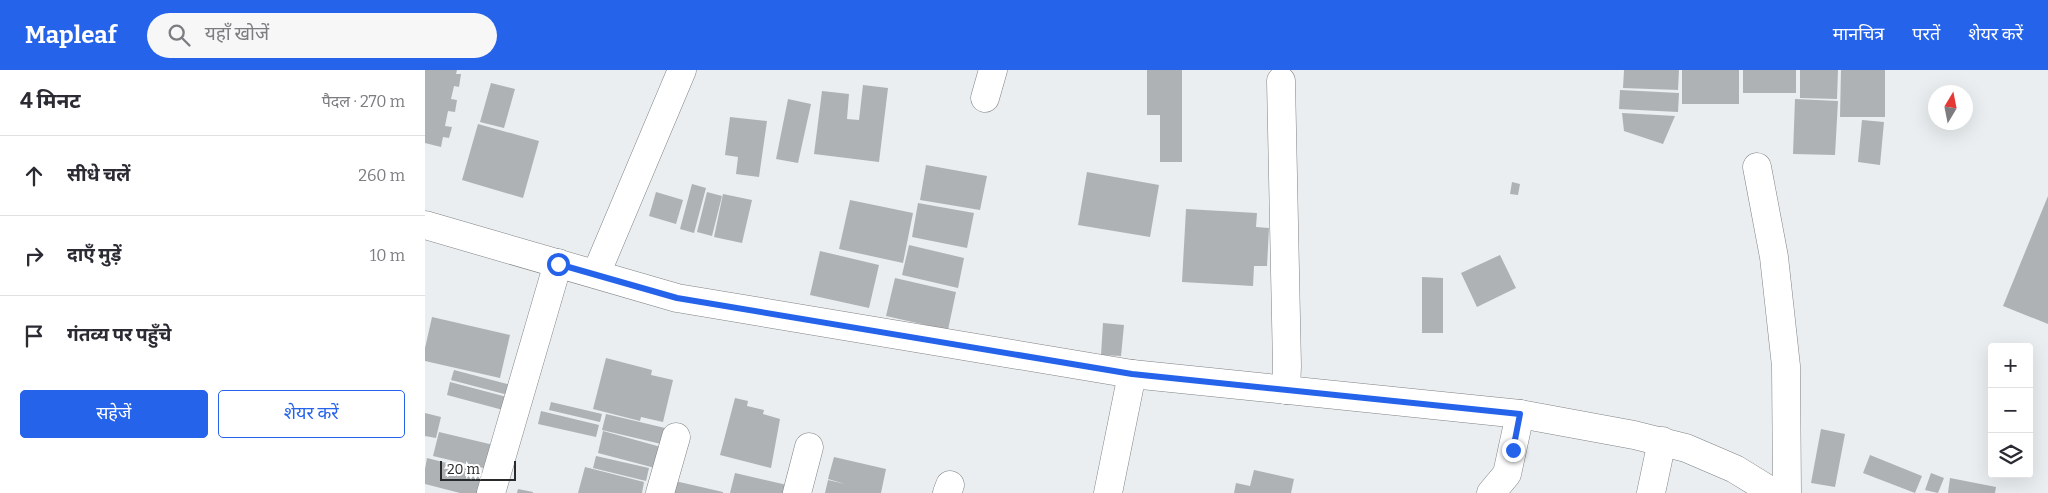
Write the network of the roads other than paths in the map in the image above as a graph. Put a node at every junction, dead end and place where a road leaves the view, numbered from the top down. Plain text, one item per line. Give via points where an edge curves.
1 (682, 70) edge
2 (993, 70) edge
3 (1281, 82) dead end
4 (985, 98) dead end
5 (1757, 167) dead end
6 (425, 225) edge
7 (558, 264) junction
8 (596, 274) junction
9 (1132, 374) junction
10 (1286, 390) junction
11 (1520, 414) junction
12 (676, 436) dead end
13 (1674, 444) junction
14 (809, 447) dead end
15 (491, 493) edge
16 (661, 493) edge
17 (797, 493) edge
18 (1108, 493) edge
19 (1491, 493) edge
20 (1651, 493) edge
21 (1774, 493) edge
22 (1787, 493) edge

1 - 8 street
2 - 4 street
3 - 10 street
5 - 22 street via 1774,257 1786,366
6 - 7 street
7 - 8 street
7 - 15 street
8 - 9 street via 677,298
9 - 10 street
9 - 18 street
10 - 11 street
11 - 13 street
11 - 19 street via 1507,474
12 - 16 street
13 - 20 street
13 - 21 street via 1735,469
14 - 17 street

